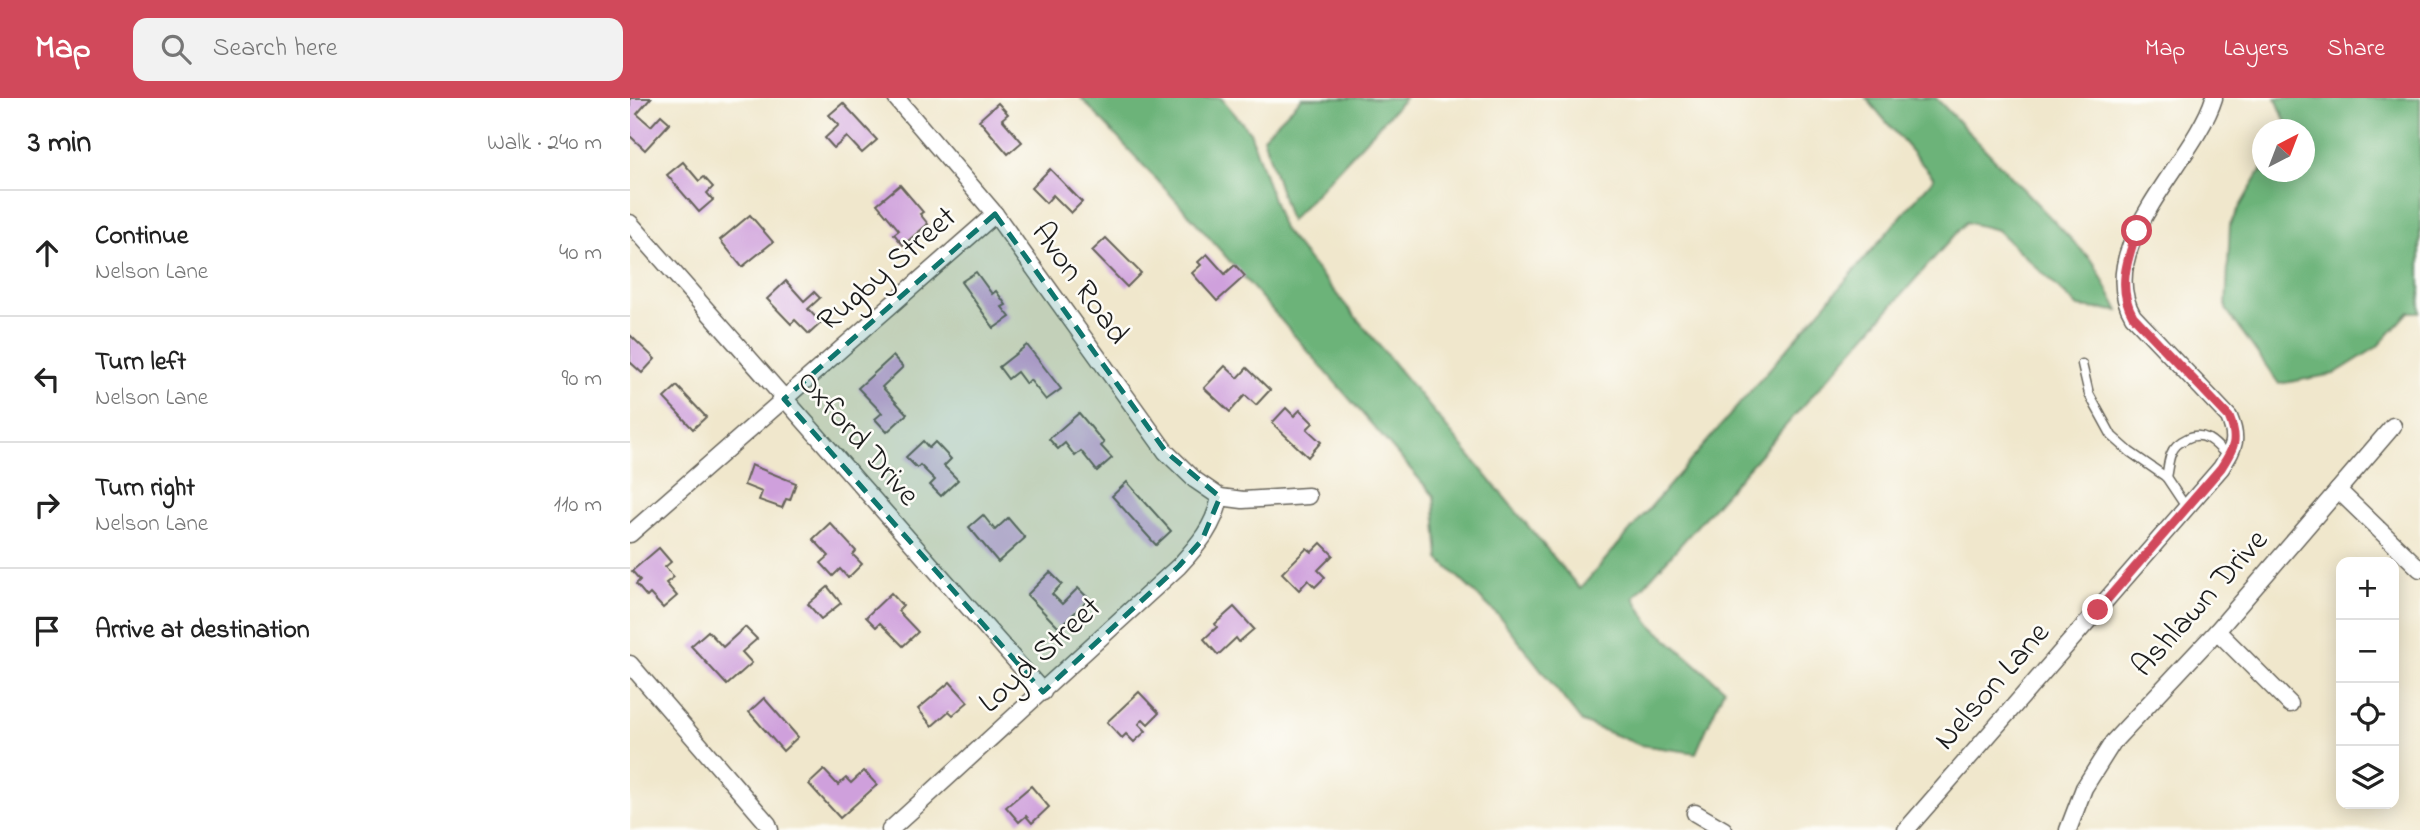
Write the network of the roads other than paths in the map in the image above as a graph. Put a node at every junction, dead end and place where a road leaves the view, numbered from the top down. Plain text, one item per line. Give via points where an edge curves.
1 (896, 98) edge
2 (2214, 98) edge
3 (995, 214) junction
4 (630, 223) edge
5 (2082, 364) dead end
6 (784, 399) junction
7 (2393, 426) dead end
8 (2228, 457) junction
9 (2166, 477) junction
10 (2338, 491) junction
11 (1308, 496) dead end
12 (1219, 505) junction
13 (2186, 507) junction
14 (630, 534) edge
15 (2420, 569) edge
16 (2217, 631) junction
17 (630, 664) edge
18 (1043, 692) junction
19 (2290, 704) dead end
20 (1695, 813) dead end
21 (770, 830) edge
22 (890, 830) edge
23 (1724, 830) edge
24 (1906, 830) edge
25 (2068, 830) edge

1 - 3 street, Avon Road
2 - 8 street via 2210,112 2137,231 2126,264 2124,293 2133,316 2229,417 2236,433
3 - 6 street, Rugby Street
3 - 12 street, Avon Road via 1166,452
4 - 6 street, Oxford Drive
5 - 9 lane via 2089,394 2112,436
6 - 14 street, Rugby Street
6 - 18 street, Oxford Drive
7 - 10 street, Ashlawn Drive
8 - 9 lane via 2203,436 2191,436 2171,454
8 - 13 street, Nelson Lane
9 - 13 lane
10 - 15 street
10 - 16 street, Ashlawn Drive
11 - 12 street
12 - 18 street, Loyd Street via 1202,540 1179,566
13 - 24 street, Nelson Lane
16 - 19 street
16 - 25 street, Ashlawn Drive via 2113,742 2084,788
17 - 21 street via 730,777
18 - 22 street, Loyd Street
20 - 23 street

